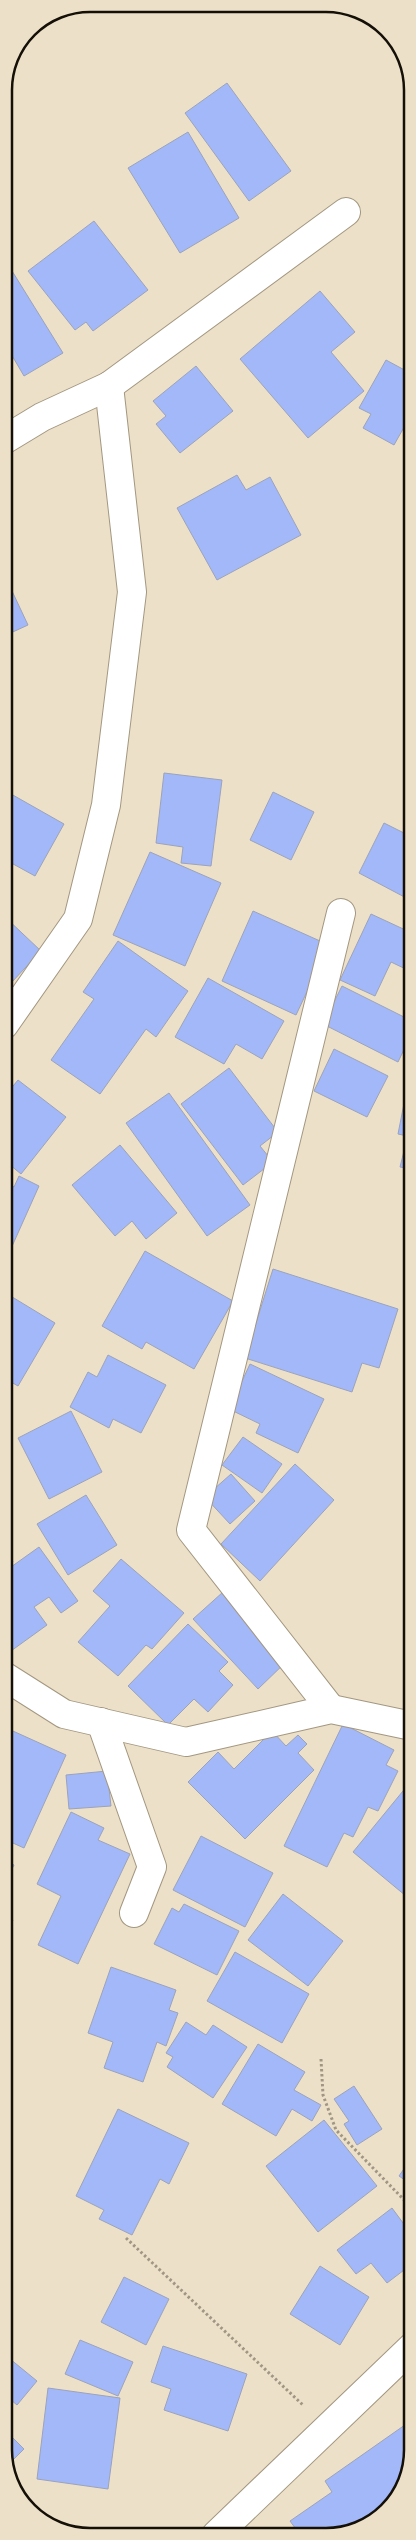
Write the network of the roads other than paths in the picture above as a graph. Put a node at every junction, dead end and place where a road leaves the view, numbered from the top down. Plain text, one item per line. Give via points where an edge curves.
1 (346, 212) dead end
2 (109, 386) junction
3 (12, 435) edge
4 (342, 912) dead end
5 (12, 1014) edge
6 (13, 1681) edge
7 (331, 1709) junction
8 (101, 1722) junction
9 (404, 1724) edge
10 (134, 1913) dead end
11 (404, 2356) edge
12 (224, 2527) edge

1 - 2 street
2 - 3 street via 42,417
2 - 5 street via 132,592 106,805 78,919
4 - 7 street via 191,1530
6 - 8 street via 64,1714
7 - 8 street via 186,1742
7 - 9 street
8 - 10 street via 152,1867
11 - 12 street

